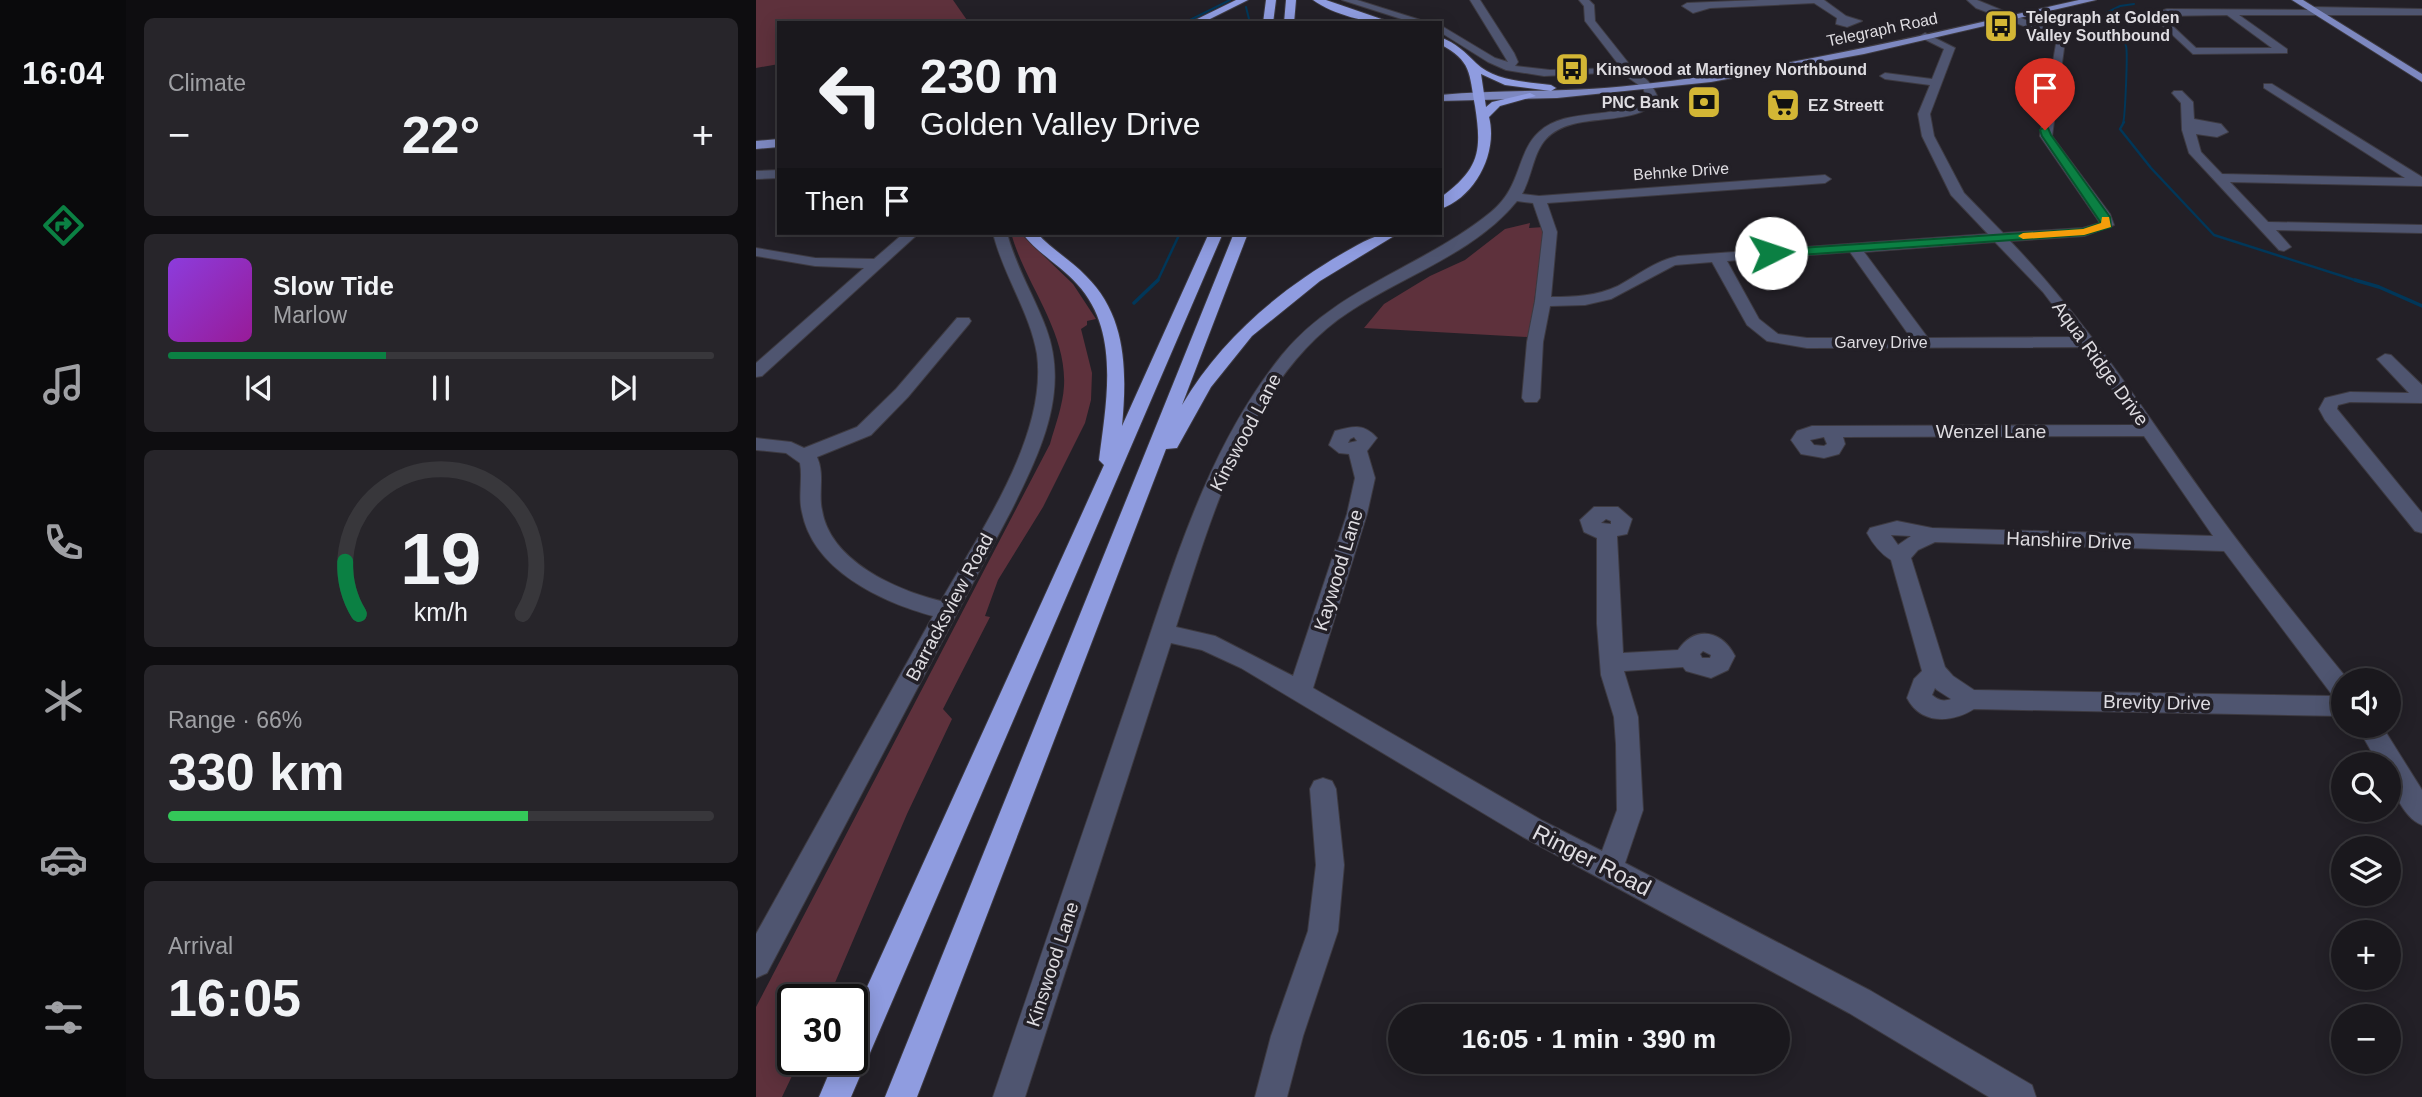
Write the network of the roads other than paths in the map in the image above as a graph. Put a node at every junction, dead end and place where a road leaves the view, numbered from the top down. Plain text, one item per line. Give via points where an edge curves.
1 (1243, 0) edge
2 (1271, 0) edge
3 (1291, 0) edge
4 (1318, 0) edge
5 (1346, 0) edge
6 (1475, 0) edge
7 (1584, 0) edge
8 (1817, 0) edge
9 (1972, 0) edge
10 (2091, 0) edge
11 (2297, 0) edge
12 (1706, 7) dead end
13 (2316, 12) junction
14 (2230, 13) junction
15 (2420, 13) edge
16 (1843, 18) dead end
17 (2010, 18) junction
18 (1198, 21) edge
19 (1268, 21) edge
20 (1289, 21) edge
21 (1381, 21) edge
22 (1418, 21) edge
23 (1442, 29) edge
24 (1925, 36) junction
25 (1442, 41) edge
26 (1804, 62) junction
27 (1508, 67) junction
28 (1476, 68) junction
29 (1885, 76) dead end
30 (1620, 77) junction
31 (2422, 79) edge
32 (1938, 83) junction
33 (2268, 86) dead end
34 (1550, 88) junction
35 (1646, 90) junction
36 (2178, 93) dead end
37 (1479, 96) junction
38 (1530, 96) junction
39 (1442, 98) edge
40 (1483, 116) junction
41 (777, 143) edge
42 (756, 145) edge
43 (777, 174) edge
44 (756, 175) edge
45 (2217, 178) junction
46 (1825, 179) dead end
47 (2421, 182) edge
48 (1514, 197) junction
49 (1539, 200) junction
50 (1442, 203) edge
51 (2263, 226) junction
52 (2422, 229) edge
53 (910, 235) edge
54 (1001, 235) edge
55 (1031, 235) edge
56 (1215, 235) edge
57 (1240, 235) edge
58 (1388, 235) edge
59 (1999, 238) junction
60 (1853, 247) junction
61 (2284, 247) dead end
62 (756, 252) edge
63 (1717, 257) junction
64 (876, 264) junction
65 (1543, 301) junction
66 (963, 321) dead end
67 (1923, 342) junction
68 (2089, 342) junction
69 (2385, 359) dead end
70 (758, 367) edge
71 (2422, 396) edge
72 (1531, 398) dead end
73 (2150, 430) junction
74 (1832, 433) dead end
75 (756, 444) edge
76 (1357, 449) dead end
77 (805, 455) junction
78 (1107, 480) junction
79 (1132, 515) junction
80 (2422, 526) edge
81 (1606, 533) dead end
82 (2230, 544) junction
83 (1914, 545) joint
84 (946, 611) junction
85 (1161, 633) junction
86 (1688, 658) dead end
87 (1613, 663) junction
88 (2331, 675) edge
89 (1300, 691) junction
90 (2331, 706) edge
91 (2376, 738) edge
92 (1323, 789) dead end
93 (2422, 813) edge
94 (1609, 869) junction
95 (756, 963) edge
96 (868, 1022) edge
97 (845, 1075) edge
98 (835, 1097) edge
99 (901, 1097) edge
100 (1009, 1097) edge
101 (1271, 1097) edge
102 (2020, 1097) edge

1 - 18 highway
2 - 19 highway
3 - 20 highway
4 - 21 highway
5 - 22 street
6 - 27 street via 1509,53 1513,62
7 - 30 street via 1590,21 1625,65
8 - 12 street
8 - 16 street
9 - 17 street
10 - 17 main road, Telegraph Road
11 - 13 main road
13 - 14 street
13 - 15 street
13 - 31 main road
14 - 14 street via 2283,51 2193,51 2155,14
17 - 24 main road, Telegraph Road
17 - 59 street via 2045,31 2061,43 2046,136 2107,225 2084,232
23 - 27 street
24 - 26 main road, Telegraph Road
24 - 32 street, Aqua Ridge Drive via 1950,48
25 - 28 highway
26 - 35 main road, Telegraph Road
26 - 35 main road, Telegraph Road
27 - 30 street
28 - 34 highway via 1505,82
28 - 37 highway
29 - 32 street
30 - 34 main road, Telegraph Road
30 - 35 main road, Telegraph Road
32 - 59 street, Aqua Ridge Drive via 1924,114 1928,136 1958,195
33 - 47 street
34 - 37 main road, Telegraph Road
35 - 38 main road, Telegraph Road via 1637,94 1607,91
35 - 48 street, Kinswood Lane via 1639,109 1577,119 1549,130 1534,147
36 - 45 street via 2187,102 2195,153
37 - 38 main road, Telegraph Road
37 - 39 main road, Telegraph Road
37 - 40 highway
38 - 40 highway via 1496,104
40 - 50 highway via 1486,143 1482,159 1465,184
41 - 42 main road
43 - 44 street
45 - 47 street
45 - 51 street
46 - 49 street, Behnke Drive
48 - 49 street, Behnke Drive
48 - 85 street, Kinswood Lane via 1457,245 1338,312 1305,338 1275,373 1196,530
49 - 65 street via 1550,232
51 - 52 street
51 - 61 street
53 - 64 street
54 - 84 street, Barracksview Road via 1043,346 1046,395 1025,465
55 - 78 highway via 1089,288 1110,326 1117,371
56 - 78 highway
57 - 79 highway
58 - 79 highway via 1307,282 1241,339 1206,380
59 - 60 street
59 - 68 street, Aqua Ridge Drive via 2048,289
60 - 63 street
60 - 67 street
62 - 64 street via 815,262
63 - 65 street via 1661,263 1626,287 1595,299
63 - 67 street, Garvey Drive via 1753,322 1773,338 1807,343
64 - 70 street
65 - 72 street
66 - 77 street via 864,431
67 - 68 street, Garvey Drive
68 - 73 street, Aqua Ridge Drive
69 - 71 street
71 - 80 street via 2350,397 2331,402 2328,409
73 - 74 street, Wenzel Lane
73 - 82 street, Aqua Ridge Drive
75 - 77 street via 791,448
76 - 89 street, Kaywood Lane via 1365,478 1357,513
77 - 84 street via 811,465 812,513 833,550 882,589
78 - 96 highway
79 - 99 highway
81 - 87 street
82 - 83 street, Hanshire Drive
82 - 88 street, Aqua Ridge Drive
83 - 90 street, Brevity Drive via 1935,673 1922,685 1919,698 1928,707 1942,712 1970,699
84 - 95 street, Barracksview Road
85 - 89 street, Ringer Road via 1207,642
85 - 100 street, Kinswood Lane
86 - 87 street
87 - 94 street via 1626,717 1630,810
89 - 94 street, Ringer Road via 1532,829
91 - 93 street
92 - 101 street via 1330,864 1322,931
94 - 102 street, Ringer Road via 1860,1002
97 - 98 highway

